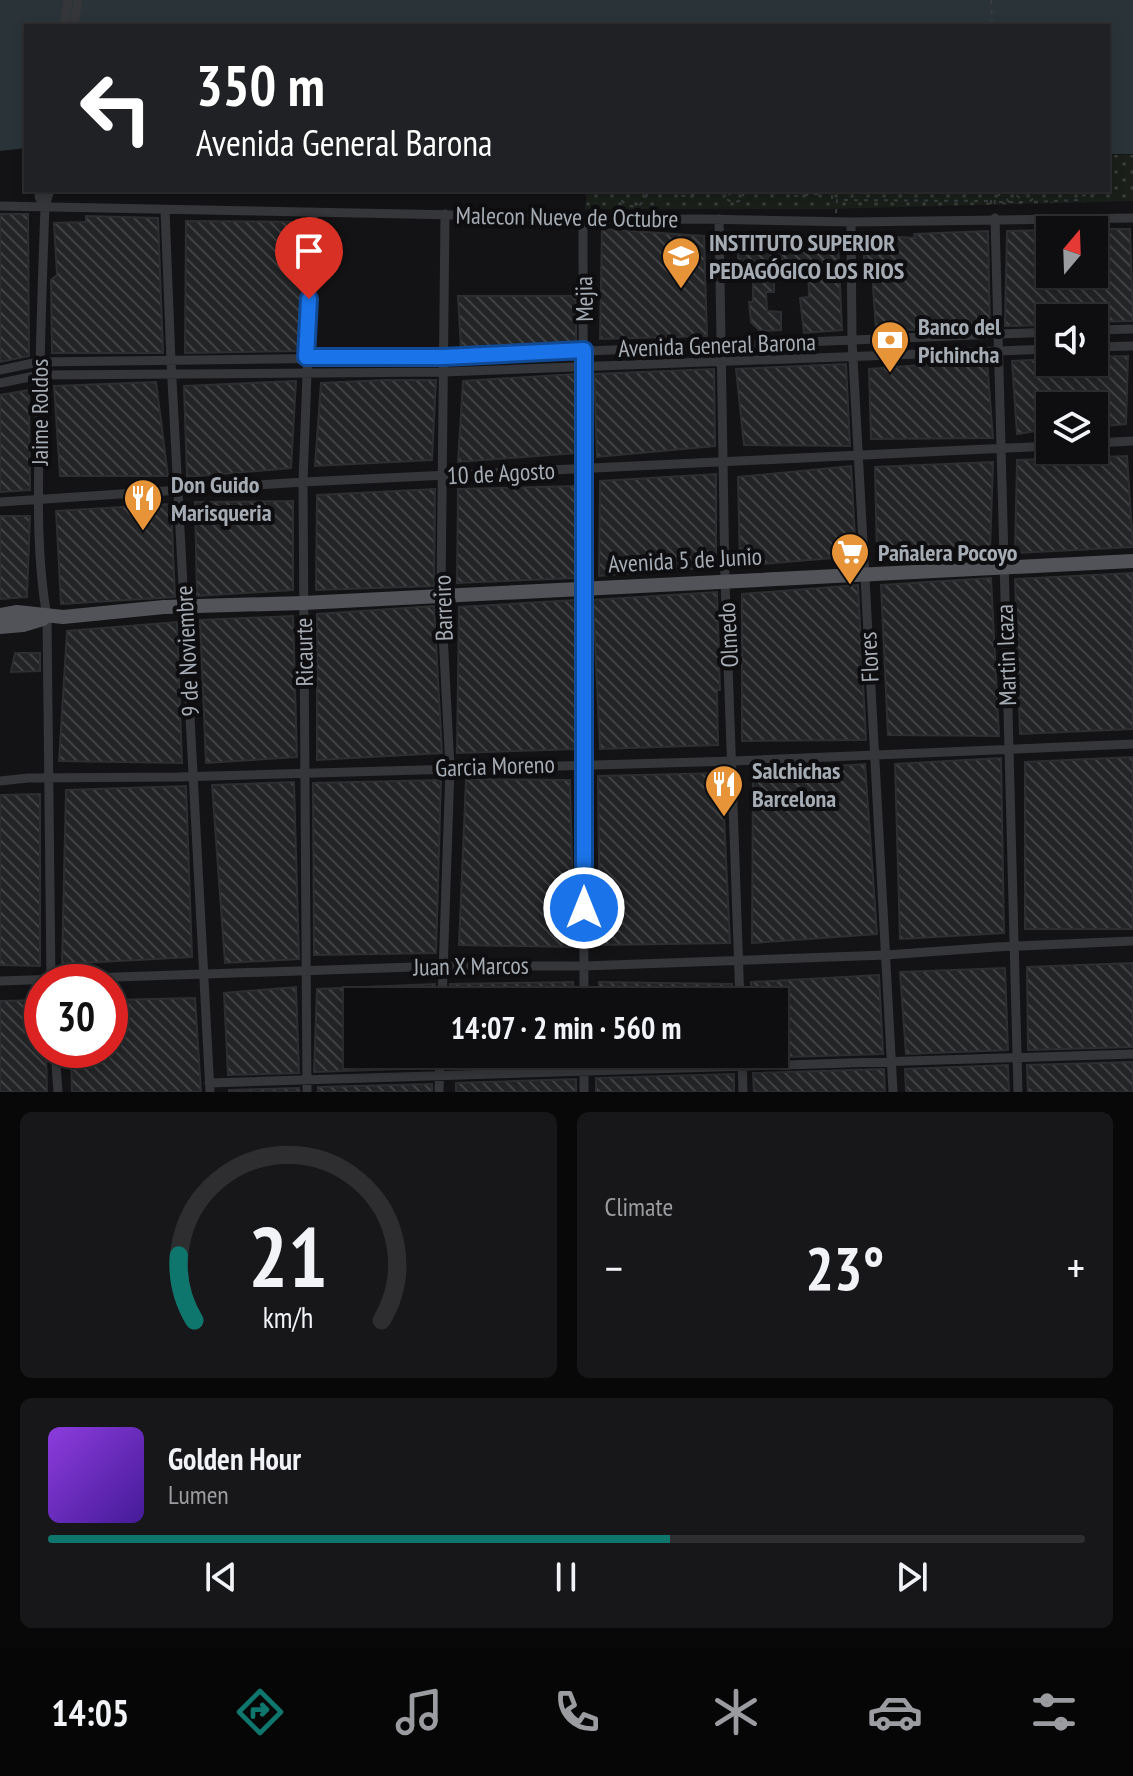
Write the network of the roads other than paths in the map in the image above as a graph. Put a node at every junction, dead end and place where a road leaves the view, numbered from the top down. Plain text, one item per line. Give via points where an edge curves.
1 (68, 0) edge
2 (78, 0) edge
3 (64, 24) edge
4 (74, 24) edge
5 (40, 192) edge
6 (49, 192) edge
7 (0, 206) edge
8 (45, 207) junction
9 (165, 210) junction
10 (313, 213) junction
11 (445, 214) junction
12 (993, 218) junction
13 (1133, 218) edge
14 (719, 219) junction
15 (583, 220) junction
16 (851, 222) junction
17 (1133, 329) edge
18 (1108, 330) edge
19 (1036, 333) edge
20 (997, 334) junction
21 (852, 340) junction
22 (722, 345) junction
23 (1133, 346) edge
24 (1108, 347) edge
25 (584, 350) junction
26 (1036, 350) edge
27 (998, 352) junction
28 (306, 357) junction
29 (443, 357) junction
30 (853, 357) junction
31 (171, 361) junction
32 (722, 361) junction
33 (38, 362) junction
34 (584, 365) junction
35 (0, 370) edge
36 (306, 371) junction
37 (444, 372) junction
38 (172, 374) junction
39 (39, 375) junction
40 (0, 383) edge
41 (1133, 441) edge
42 (1108, 442) edge
43 (1036, 447) edge
44 (1000, 449) junction
45 (859, 454) junction
46 (725, 461) junction
47 (584, 470) junction
48 (441, 476) junction
49 (303, 482) junction
50 (179, 489) junction
51 (38, 500) junction
52 (0, 502) edge
53 (1133, 561) edge
54 (1003, 567) junction
55 (865, 573) junction
56 (725, 580) junction
57 (584, 587) junction
58 (441, 595) junction
59 (303, 603) junction
60 (185, 606) junction
61 (0, 615) edge
62 (47, 617) junction
63 (0, 627) edge
64 (1133, 744) edge
65 (1008, 748) junction
66 (875, 753) junction
67 (734, 761) junction
68 (584, 763) junction
69 (450, 768) junction
70 (306, 774) junction
71 (194, 777) junction
72 (50, 779) junction
73 (0, 781) edge
74 (1133, 941) edge
75 (1014, 946) junction
76 (886, 955) junction
77 (739, 959) junction
78 (51, 964) edge
79 (443, 966) junction
80 (584, 966) junction
81 (305, 970) junction
82 (204, 974) junction
83 (128, 977) edge
84 (0, 981) edge
85 (24, 981) edge
86 (442, 988) edge
87 (584, 988) edge
88 (740, 988) edge
89 (1133, 1054) edge
90 (1017, 1057) junction
91 (891, 1060) junction
92 (788, 1063) edge
93 (56, 1068) edge
94 (439, 1068) edge
95 (647, 1068) edge
96 (742, 1068) edge
97 (584, 1070) junction
98 (439, 1075) junction
99 (306, 1079) junction
100 (209, 1087) edge
101 (58, 1092) edge
102 (307, 1092) edge
103 (439, 1092) edge
104 (584, 1092) edge
105 (743, 1092) edge
106 (893, 1092) edge
107 (1018, 1092) edge

1 - 3 street
2 - 4 street
5 - 8 street
6 - 8 street
7 - 8 street, Malecon Nueve de Octubre
8 - 9 street, Malecon Nueve de Octubre
8 - 33 street, Jaime Roldos
9 - 10 street, Malecon Nueve de Octubre
9 - 31 street, 9 de Noviembre
10 - 11 street, Malecon Nueve de Octubre
10 - 28 street, Ricaurte
11 - 15 street, Malecon Nueve de Octubre
11 - 29 street, Barreiro
12 - 13 street, Malecon Nueve de Octubre
12 - 16 street, Malecon Nueve de Octubre
12 - 20 street, Martin Icaza
14 - 15 street, Malecon Nueve de Octubre
14 - 16 street, Malecon Nueve de Octubre
14 - 22 street, Olmedo
15 - 25 street, Mejia
16 - 21 street, Flores
17 - 18 street
19 - 20 street, Avenida General Barona
20 - 21 street, Avenida General Barona
20 - 27 street, Martin Icaza
21 - 22 street, Avenida General Barona
21 - 30 street, Flores
22 - 25 street, Avenida General Barona
22 - 32 street, Olmedo
23 - 24 street
25 - 29 street, Avenida General Barona
25 - 34 street, Mejia
26 - 27 street, Avenida General Barona
27 - 30 street, Avenida General Barona
27 - 44 street, Martin Icaza
28 - 29 street, Avenida General Barona
28 - 31 street, Avenida General Barona
28 - 36 street, Ricaurte
29 - 37 street, Barreiro
30 - 32 street, Avenida General Barona
30 - 45 street, Flores
31 - 33 street, Avenida General Barona
31 - 38 street, 9 de Noviembre
32 - 34 street, Avenida General Barona
32 - 46 street, Olmedo
33 - 35 street, Avenida General Barona
33 - 39 street, Jaime Roldos
34 - 37 street, Avenida General Barona
34 - 47 street, Mejia
36 - 37 street, Avenida General Barona
36 - 38 street, Avenida General Barona
36 - 49 street, Ricaurte
37 - 48 street, Barreiro
38 - 39 street, Avenida General Barona
38 - 50 street, 9 de Noviembre
39 - 40 street, Avenida General Barona
39 - 51 street, Jaime Roldos
41 - 42 street
43 - 44 street, 10 de Agosto
44 - 45 street, 10 de Agosto
44 - 54 street, Martin Icaza
45 - 46 street, 10 de Agosto
45 - 55 street, Flores
46 - 47 street, 10 de Agosto
46 - 56 street, Olmedo
47 - 48 street, 10 de Agosto
47 - 57 street, Mejia
48 - 49 street, 10 de Agosto
48 - 58 street, Barreiro
49 - 50 street, 10 de Agosto
49 - 59 street, Ricaurte
50 - 51 street, 10 de Agosto
50 - 60 street, 9 de Noviembre
51 - 52 street, 10 de Agosto
51 - 62 street, Jaime Roldos
53 - 54 main road, Avenida 5 de Junio
54 - 55 main road, Avenida 5 de Junio
54 - 65 street, Martin Icaza
55 - 56 main road, Avenida 5 de Junio
55 - 66 street, Flores
56 - 57 main road, Avenida 5 de Junio
56 - 67 street, Olmedo
57 - 58 main road, Avenida 5 de Junio
57 - 68 street, Mejia
58 - 59 main road, Avenida 5 de Junio
58 - 69 street, Barreiro
59 - 60 main road, Avenida 5 de Junio
59 - 70 street, Ricaurte
60 - 62 main road, Avenida 5 de Junio
60 - 71 street, 9 de Noviembre
61 - 62 main road, Avenida 5 de Junio
62 - 63 main road, Avenida 5 de Junio
62 - 72 street, Jaime Roldos
64 - 65 street, Garcia Moreno
65 - 66 street, Garcia Moreno
65 - 75 street, Martin Icaza
66 - 67 street, Garcia Moreno
66 - 76 street, Flores
67 - 68 street, Garcia Moreno
67 - 77 street, Olmedo
68 - 69 street, Garcia Moreno
68 - 80 street, Mejia
69 - 70 street, Garcia Moreno
69 - 79 street, Barreiro
70 - 71 street, Garcia Moreno
70 - 81 street, Ricaurte
71 - 72 street, Garcia Moreno
71 - 82 street, 9 de Noviembre
72 - 73 street, Garcia Moreno
72 - 78 street, Jaime Roldos
74 - 75 street, Juan X Marcos
75 - 76 street, Juan X Marcos
75 - 90 street, Martin Icaza
76 - 77 street, Juan X Marcos
76 - 91 street, Flores
77 - 80 street, Juan X Marcos
77 - 88 street, Olmedo
79 - 80 street, Juan X Marcos
79 - 81 street, Juan X Marcos
79 - 86 street, Barreiro
80 - 87 street, Mejia
81 - 82 street, Juan X Marcos
81 - 99 street, Ricaurte
82 - 83 street, Juan X Marcos
82 - 100 street, 9 de Noviembre
84 - 85 street, Juan X Marcos
89 - 90 street
90 - 91 street
90 - 107 street, Martin Icaza
91 - 92 street
91 - 106 street, Flores
93 - 101 street
94 - 98 street
95 - 97 street
96 - 105 street
97 - 98 street
97 - 104 street
98 - 99 street
98 - 103 street
99 - 100 street
99 - 102 street, Ricaurte

